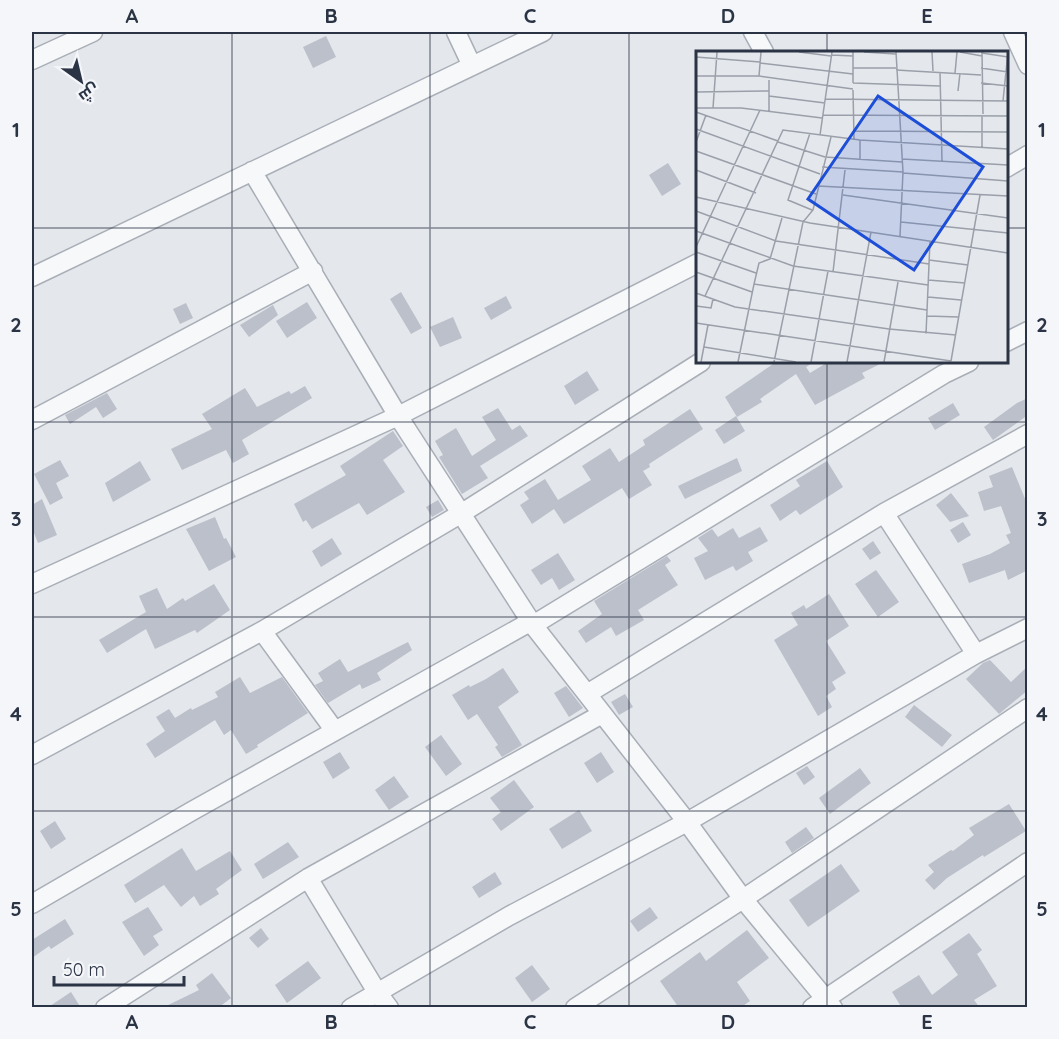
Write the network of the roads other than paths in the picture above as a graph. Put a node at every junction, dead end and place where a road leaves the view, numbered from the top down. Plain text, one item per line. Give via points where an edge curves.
1 (93, 32) edge
2 (456, 32) edge
3 (543, 32) edge
4 (753, 32) edge
5 (1013, 32) edge
6 (763, 51) edge
7 (32, 60) edge
8 (1028, 65) edge
9 (472, 66) junction
10 (1028, 155) edge
11 (1008, 167) edge
12 (252, 171) junction
13 (696, 264) edge
14 (312, 271) junction
15 (32, 277) edge
16 (1028, 332) edge
17 (1008, 341) edge
18 (699, 363) edge
19 (964, 363) edge
20 (941, 368) edge
21 (398, 416) junction
22 (32, 420) edge
23 (1028, 434) edge
24 (462, 513) junction
25 (884, 513) junction
26 (32, 584) edge
27 (532, 623) junction
28 (262, 631) junction
29 (1026, 631) edge
30 (976, 654) junction
31 (586, 694) junction
32 (1028, 708) edge
33 (602, 714) junction
34 (335, 731) junction
35 (32, 755) edge
36 (687, 822) junction
37 (1028, 862) edge
38 (308, 878) junction
39 (743, 899) junction
40 (32, 904) edge
41 (377, 992) junction
42 (823, 1004) edge
43 (105, 1008) edge
44 (351, 1008) edge
45 (389, 1008) edge
46 (575, 1008) edge

1 - 7 street
2 - 9 street
3 - 9 street
4 - 6 street
5 - 8 street
9 - 12 street
10 - 11 street
12 - 14 street
12 - 15 street
13 - 21 street
14 - 21 street
14 - 22 street
16 - 17 street
18 - 24 street
19 - 20 street
20 - 27 street
21 - 24 street
21 - 26 street
23 - 25 street
24 - 27 street
24 - 28 street
25 - 30 street
25 - 31 street
27 - 31 street
27 - 34 street
28 - 34 street
28 - 35 street
29 - 30 street
30 - 36 street
31 - 33 street
32 - 39 street
33 - 36 street
33 - 38 street
34 - 40 street
36 - 39 street
36 - 41 street via 509,916
37 - 42 street
38 - 41 street
38 - 43 street
39 - 42 street
39 - 46 street
41 - 44 street
41 - 45 street

